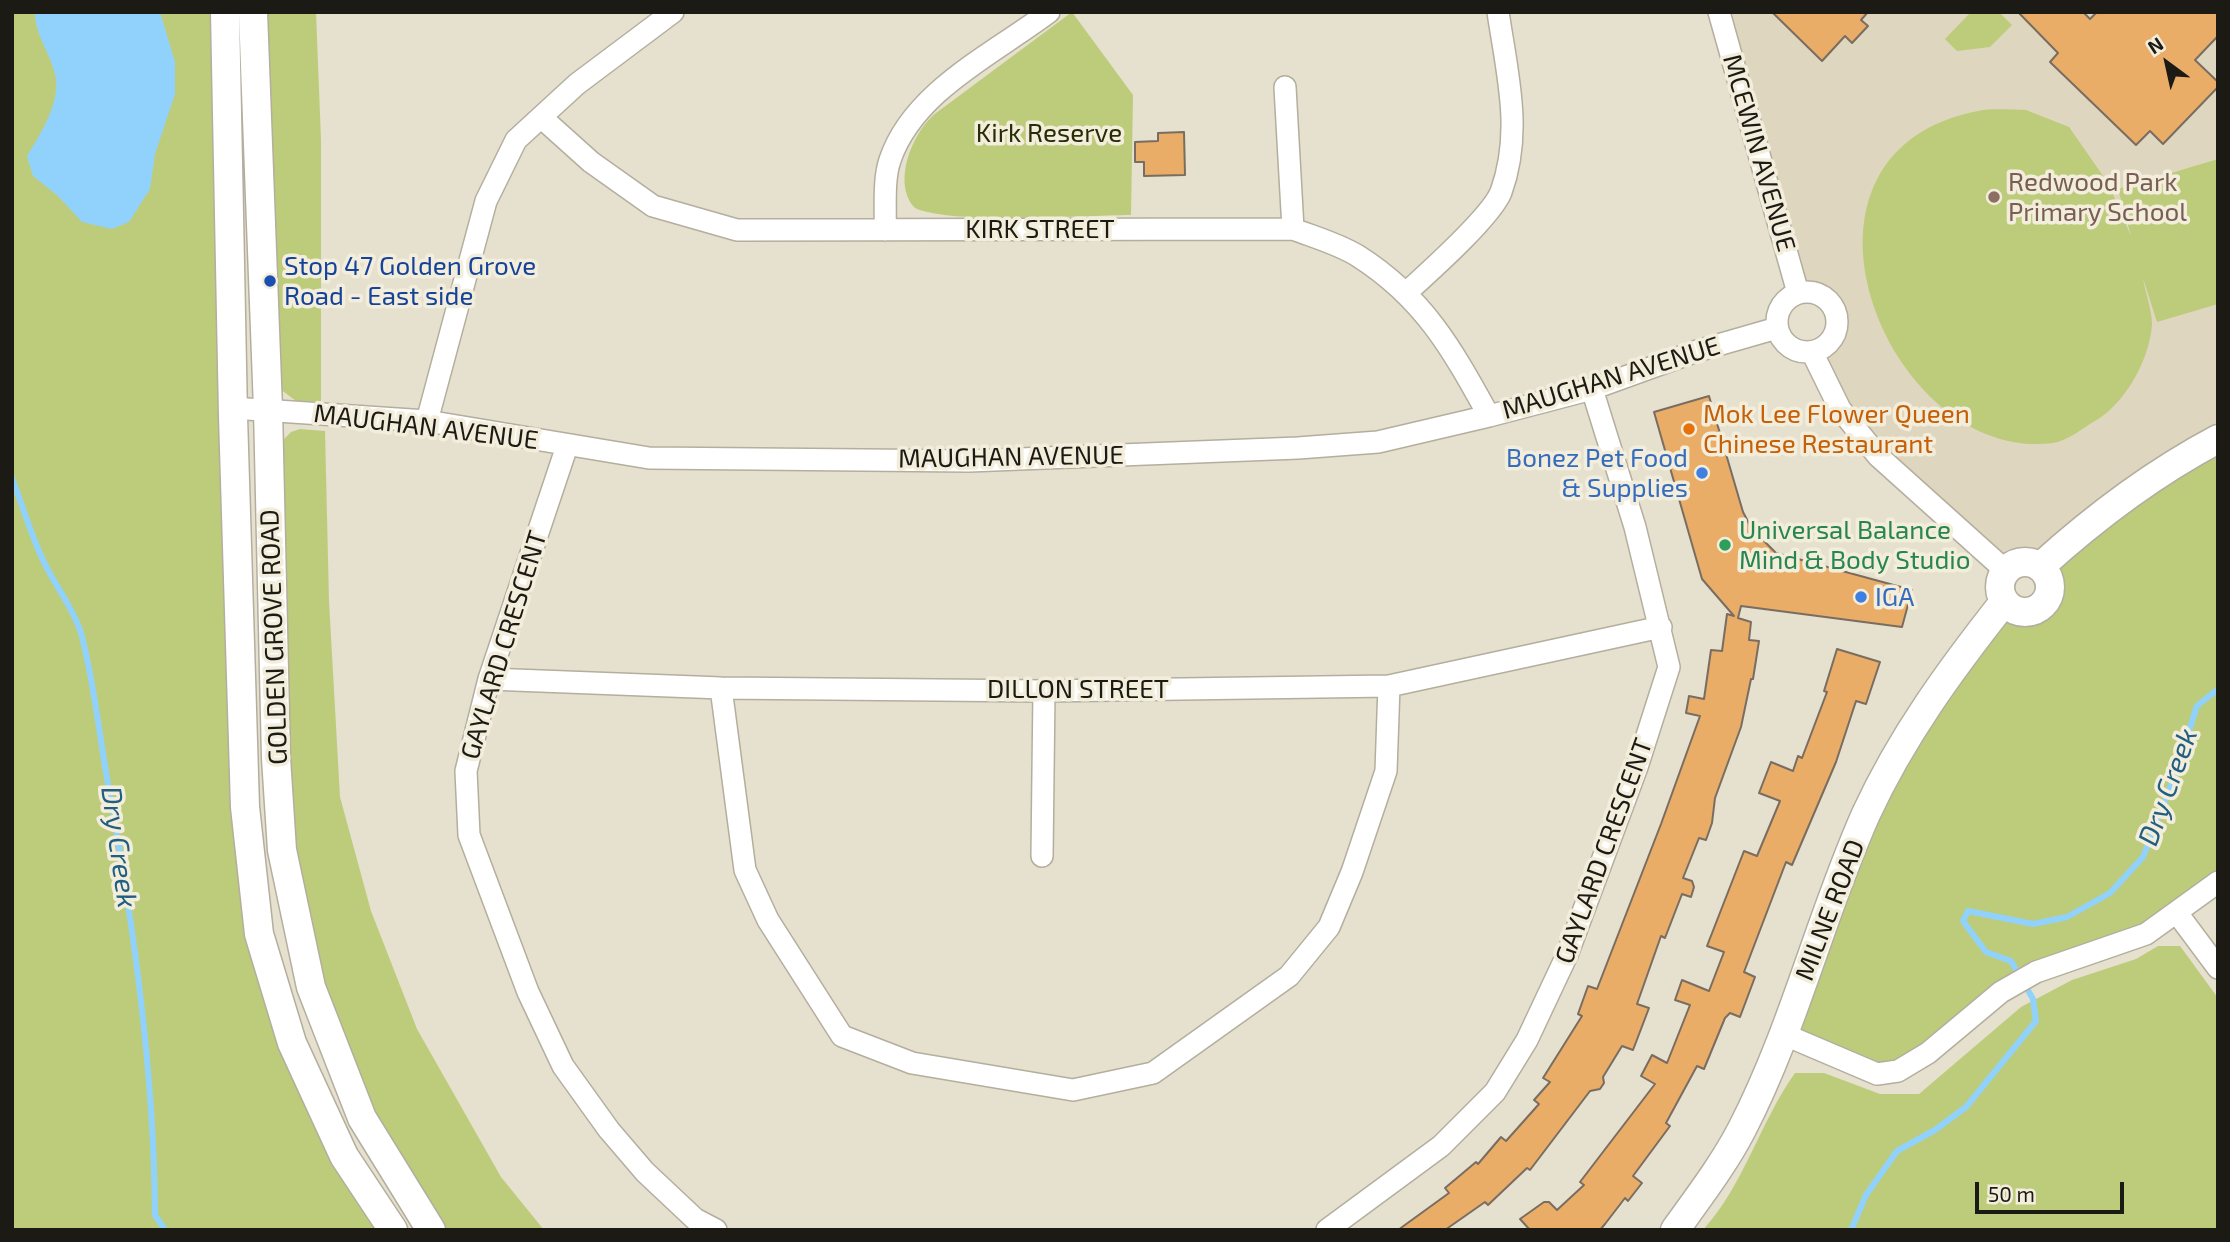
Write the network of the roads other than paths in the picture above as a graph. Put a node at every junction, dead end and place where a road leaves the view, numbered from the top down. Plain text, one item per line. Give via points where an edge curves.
1 (225, 12) edge
2 (253, 12) edge
3 (674, 12) edge
4 (1049, 12) edge
5 (1498, 12) edge
6 (1719, 12) edge
7 (1285, 87) dead end
8 (542, 118) junction
9 (1293, 229) junction
10 (885, 230) junction
11 (1406, 293) junction
12 (1798, 293) junction
13 (1777, 328) junction
14 (1812, 352) junction
15 (1592, 389) junction
16 (232, 408) junction
17 (268, 409) junction
18 (1489, 415) junction
19 (427, 421) junction
20 (2218, 439) edge
21 (567, 446) junction
22 (2040, 568) junction
23 (2006, 571) junction
24 (2004, 602) junction
25 (1661, 627) junction
26 (489, 679) junction
27 (1389, 686) junction
28 (721, 688) junction
29 (1044, 691) junction
30 (1042, 856) dead end
31 (2218, 882) edge
32 (2177, 913) junction
33 (2218, 968) edge
34 (1783, 1034) junction
35 (393, 1230) edge
36 (431, 1230) edge
37 (716, 1230) edge
38 (1327, 1230) edge
39 (1675, 1230) edge

1 - 16 main road, GOLDEN GROVE ROAD
2 - 17 main road, GOLDEN GROVE ROAD
3 - 8 street via 577,84
4 - 10 street via 936,94 910,122 889,161
5 - 11 street via 1515,127 1500,194 1458,244
6 - 12 street, MCEWIN AVENUE
7 - 9 street
8 - 10 street, KIRK STREET via 591,162 653,206 737,230
8 - 19 street via 516,140 486,201
9 - 10 street, KIRK STREET
9 - 11 street, KIRK STREET via 1356,255
11 - 18 street, KIRK STREET via 1444,336
12 - 13 street via 1783,303
12 - 14 street via 1817,293 1837,314 1831,342
13 - 14 street via 1787,345
13 - 15 street, MAUGHAN AVENUE
14 - 23 street via 1840,409 1878,456
15 - 18 street, MAUGHAN AVENUE
15 - 25 street, GAYLARD CRESCENT
16 - 17 street, MAUGHAN AVENUE
16 - 35 main road, GOLDEN GROVE ROAD via 245,807 259,934 292,1043 344,1156
17 - 19 street, MAUGHAN AVENUE
17 - 36 main road, GOLDEN GROVE ROAD via 282,850 311,987 362,1118
18 - 21 street, MAUGHAN AVENUE via 1378,442 969,461 649,458
19 - 21 street, MAUGHAN AVENUE
20 - 22 main road via 2173,463 2093,519
21 - 26 street, GAYLARD CRESCENT
22 - 23 main road via 2026,562
22 - 24 main road via 2049,582 2042,605 2018,612
23 - 24 main road via 2000,586
24 - 34 main road, MILNE ROAD via 1952,666 1894,759 1866,815
25 - 27 street, DILLON STREET
25 - 38 street, GAYLARD CRESCENT via 1669,667 1637,767 1567,955 1527,1040 1495,1091 1441,1146
26 - 28 street, DILLON STREET
26 - 37 street, GAYLARD CRESCENT via 466,771 469,835 528,992 563,1066 609,1130 695,1219
27 - 28 street via 1386,771 1329,927 1289,976 1153,1073 1073,1090 912,1063 842,1037 768,920 745,870
27 - 29 street, DILLON STREET
28 - 29 street, DILLON STREET
29 - 30 street
31 - 32 street
32 - 33 street
32 - 34 street via 2146,934 2036,972 2001,992 1928,1053 1898,1071 1877,1074
34 - 39 main road, MILNE ROAD via 1741,1132

